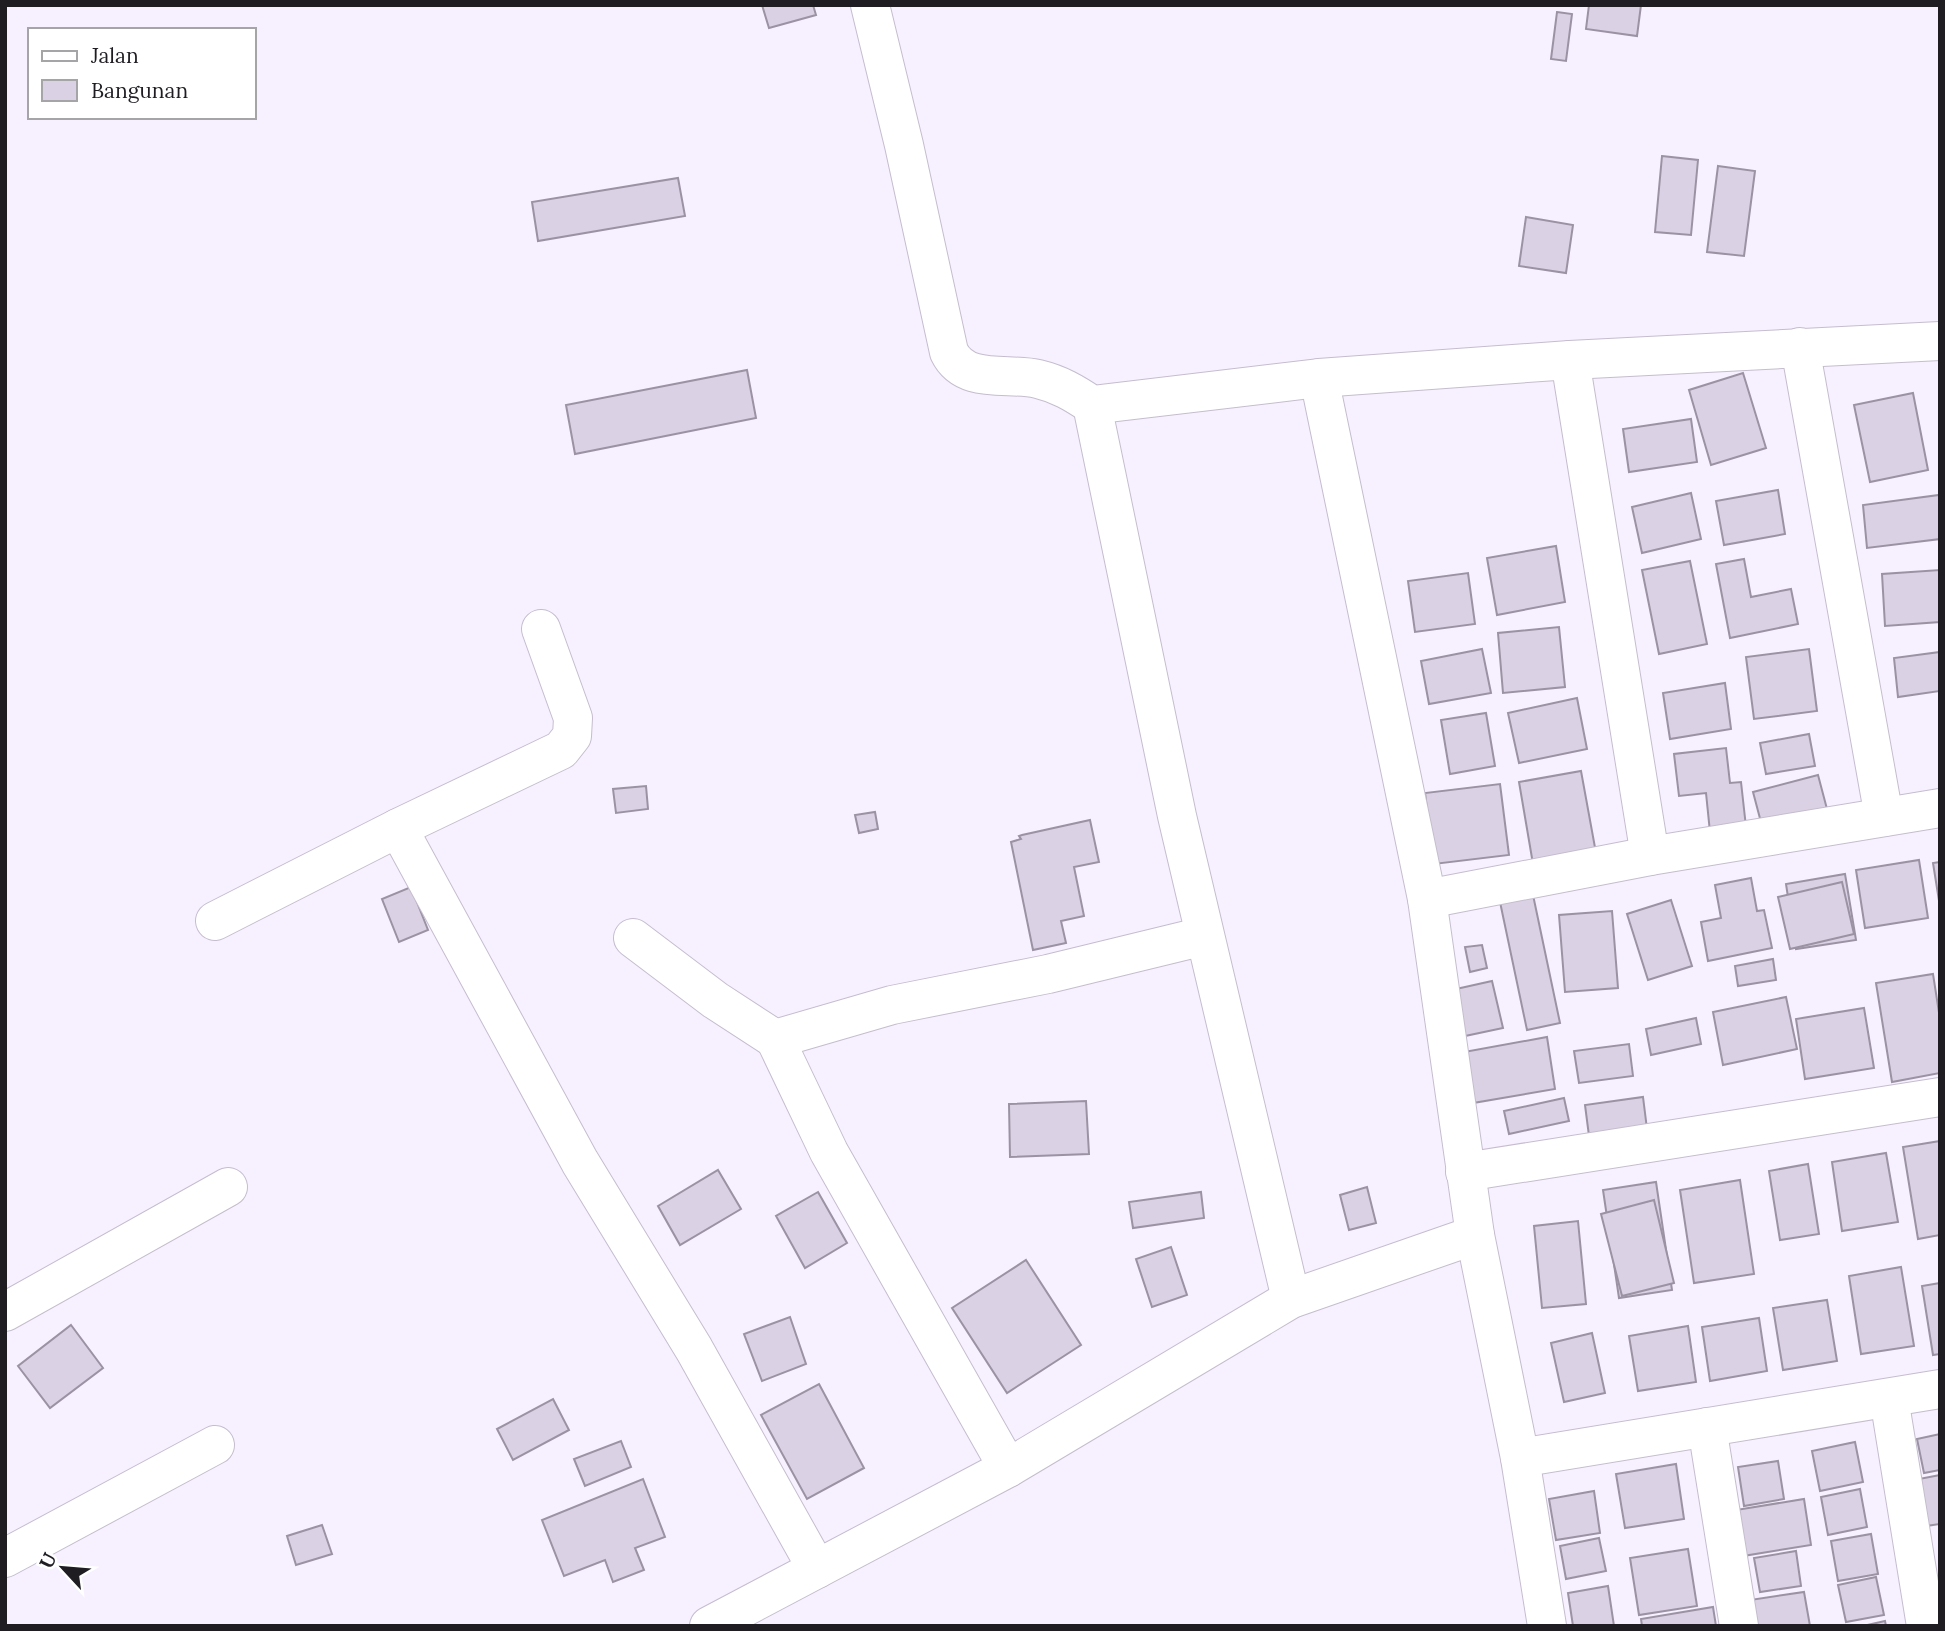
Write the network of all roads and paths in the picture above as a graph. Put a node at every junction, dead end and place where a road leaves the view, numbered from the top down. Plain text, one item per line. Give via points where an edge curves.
1 (870, 5) edge
2 (1940, 341) edge
3 (1800, 347) junction
4 (1570, 360) junction
5 (1319, 378) junction
6 (1092, 405) junction
7 (541, 629) dead end
8 (1940, 808) edge
9 (1884, 817) junction
10 (398, 828) junction
11 (1650, 856) junction
12 (1427, 899) junction
13 (215, 921) dead end
14 (1204, 936) junction
15 (633, 938) dead end
16 (775, 1038) junction
17 (1940, 1097) edge
18 (1465, 1172) junction
19 (228, 1187) dead end
20 (1475, 1235) junction
21 (1291, 1299) junction
22 (5, 1312) edge
23 (1940, 1389) edge
24 (1889, 1398) junction
25 (1707, 1427) junction
26 (215, 1445) dead end
27 (1520, 1458) junction
28 (1008, 1468) junction
29 (5, 1558) edge
30 (817, 1569) junction
31 (709, 1626) edge
32 (1547, 1626) edge
33 (1739, 1626) edge
34 (1926, 1626) edge

1 - 6 street via 955,364 974,374 1035,379 1068,388
2 - 3 street
3 - 4 street
3 - 9 street
4 - 5 street
4 - 11 street
5 - 6 street
5 - 12 street
6 - 14 street
7 - 10 street via 573,719 572,736 561,750
8 - 9 street
9 - 11 street
10 - 13 street
10 - 30 street via 580,1162 694,1349
11 - 12 street
12 - 18 street
14 - 16 street via 1048,974 891,1005
14 - 21 street
15 - 16 street
16 - 28 street via 829,1152
17 - 18 street
18 - 20 street
19 - 22 street
20 - 21 street
20 - 27 street
21 - 28 street
23 - 24 street
24 - 25 street
24 - 34 street
25 - 27 street
25 - 33 street
26 - 29 street
27 - 32 street
28 - 30 street
30 - 31 street

